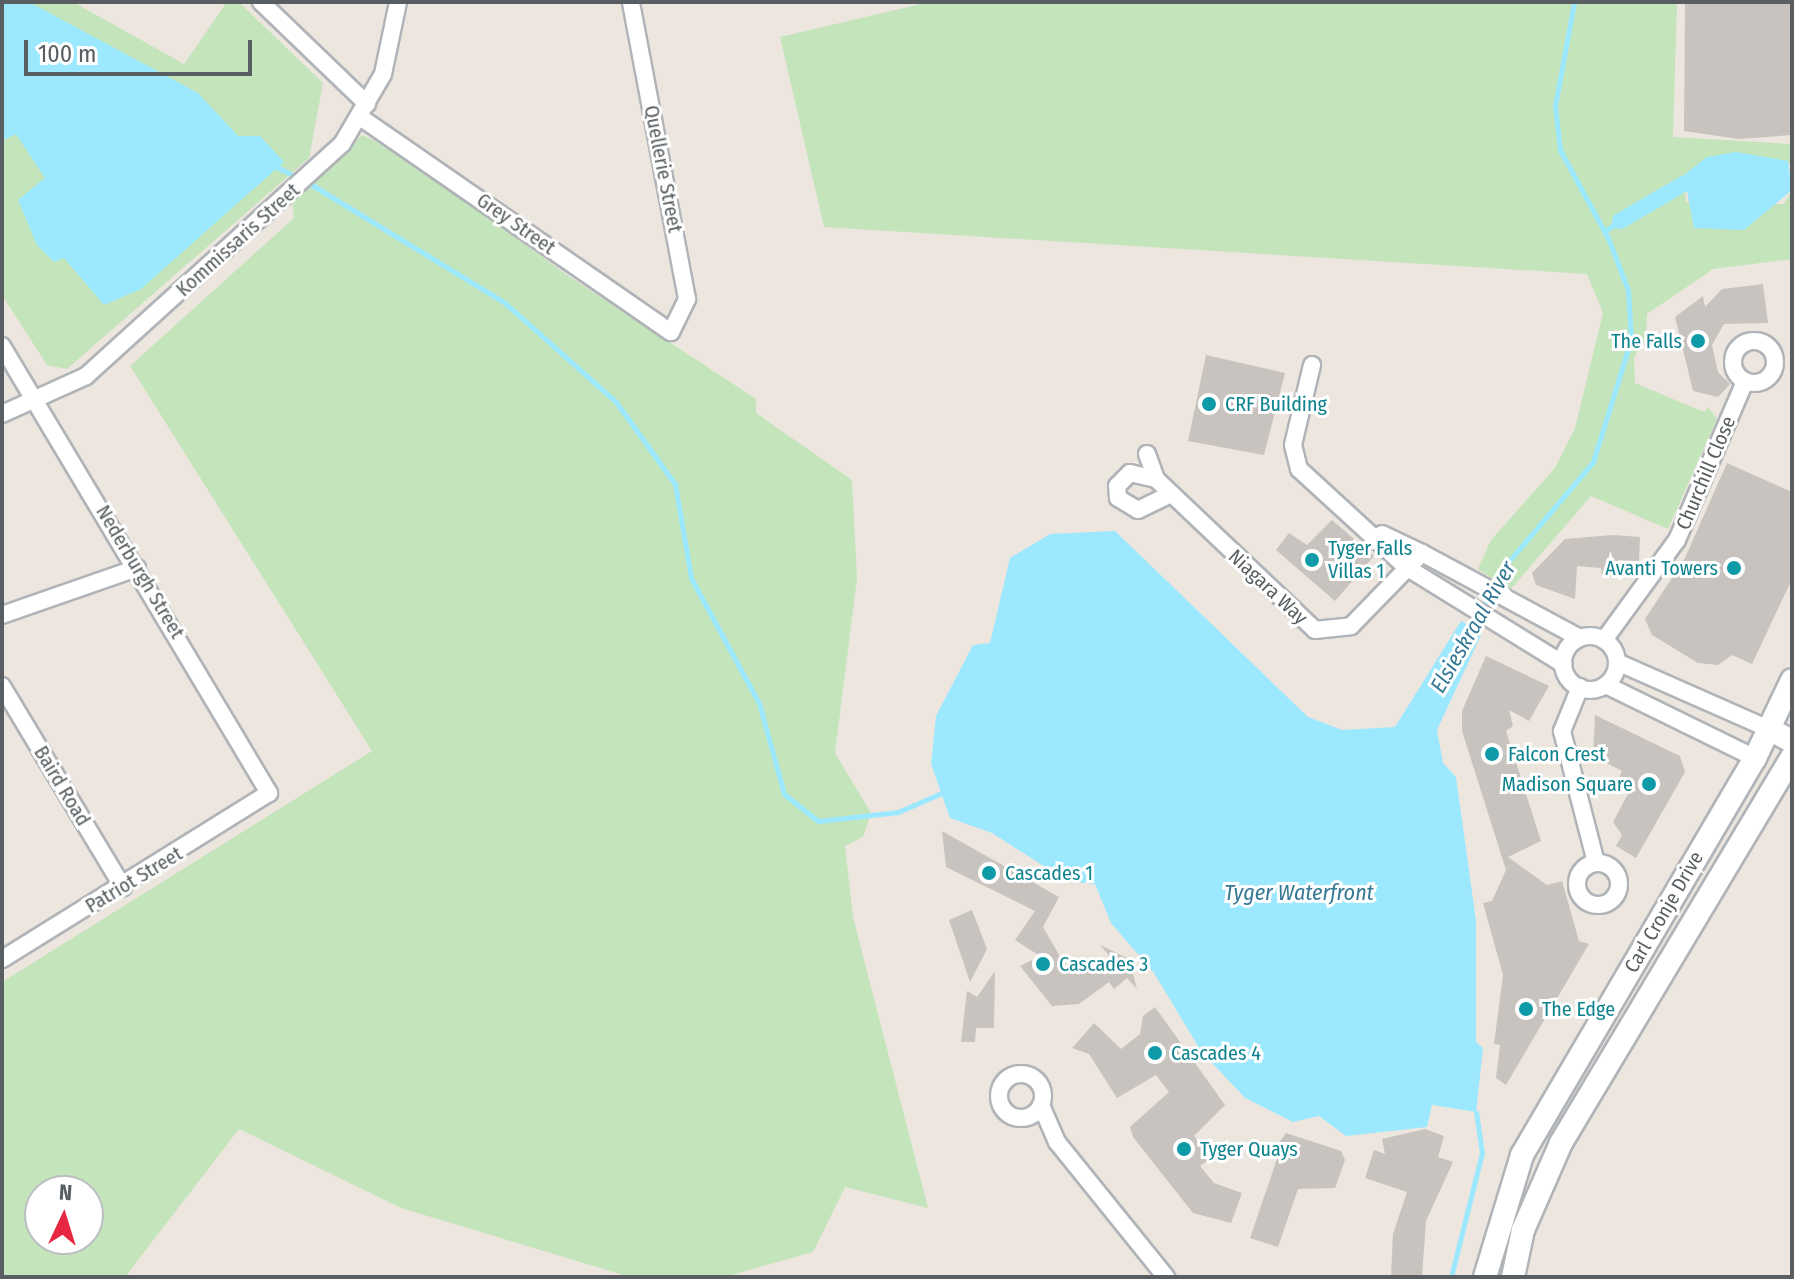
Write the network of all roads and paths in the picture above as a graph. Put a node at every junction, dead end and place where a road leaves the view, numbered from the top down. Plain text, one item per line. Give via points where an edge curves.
1 (261, 2) edge
2 (398, 2) edge
3 (631, 2) edge
4 (364, 110) junction
5 (671, 332) joint
6 (2, 346) edge
7 (1312, 365) dead end
8 (1745, 381) dead end
9 (39, 403) junction
10 (2, 414) edge
11 (1147, 454) dead end
12 (1156, 479) junction
13 (1171, 494) junction
14 (1373, 530) junction
15 (1422, 553) junction
16 (1406, 567) junction
17 (137, 568) junction
18 (2, 615) edge
19 (1580, 638) junction
20 (1604, 640) junction
21 (1617, 662) junction
22 (1563, 664) junction
23 (1792, 680) edge
24 (1606, 685) junction
25 (2, 686) edge
26 (1580, 687) junction
27 (1769, 729) junction
28 (1792, 741) edge
29 (1755, 758) junction
30 (1789, 768) edge
31 (266, 800) joint
32 (1596, 862) dead end
33 (123, 887) junction
34 (2, 959) edge
35 (1041, 1105) junction
36 (1026, 1118) junction
37 (1057, 1142) junction
38 (1166, 1277) edge
39 (1485, 1277) edge
40 (1513, 1277) edge

1 - 4 street, Grey Street
2 - 4 street, Kommissaris Street via 383,74
3 - 5 street, Quellerie Street via 687,299
4 - 5 street, Grey Street
4 - 9 street, Kommissaris Street via 306,179 115,352
6 - 9 street, Nederburgh Street
7 - 14 street via 1293,445 1296,463
8 - 20 street, Churchill Close via 1677,540
9 - 10 street, Kommissaris Street
9 - 17 street, Nederburgh Street
11 - 12 street, Niagara Way
12 - 13 street, Niagara Way
12 - 13 street via 1130,473 1120,480 1118,498 1138,510
13 - 16 street, Niagara Way via 1322,633 1351,626
14 - 15 street
14 - 16 street
15 - 16 street
15 - 19 street via 1512,607
16 - 22 street
17 - 18 street
17 - 31 street, Nederburgh Street via 268,789
19 - 20 street
19 - 22 street
20 - 21 street
21 - 24 street
21 - 27 street
22 - 26 street
23 - 27 main road, Carl Cronje Drive
24 - 26 street
24 - 29 street
25 - 33 street, Baird Road
26 - 32 street via 1562,731
27 - 28 main road
27 - 29 main road, Carl Cronje Drive
29 - 30 main road
29 - 39 main road, Carl Cronje Drive via 1522,1155
30 - 40 main road, Carl Cronje Drive via 1561,1143 1523,1230
31 - 33 street, Patriot Street
33 - 34 street, Patriot Street
35 - 36 street
35 - 36 street via 1035,1079 1008,1078 1001,1103
35 - 37 street
36 - 37 street
37 - 38 street

